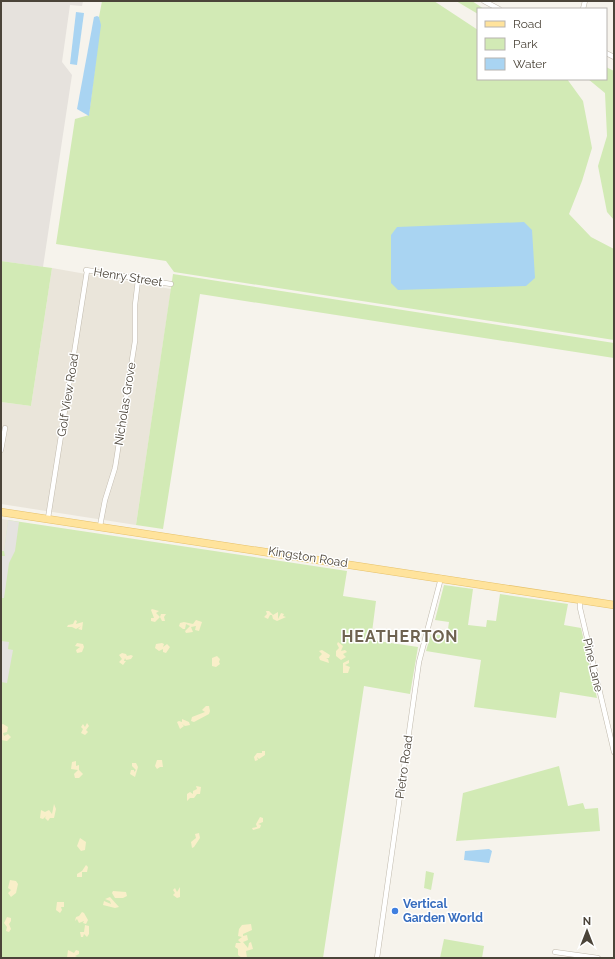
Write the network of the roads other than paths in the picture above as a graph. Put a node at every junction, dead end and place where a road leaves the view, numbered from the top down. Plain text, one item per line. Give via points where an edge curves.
1 (484, 1) edge
2 (497, 8) edge
3 (86, 271) joint
4 (138, 280) junction
5 (171, 284) dead end
6 (5, 428) dead end
7 (1, 450) edge
8 (1, 512) edge
9 (48, 518) junction
10 (100, 526) junction
11 (441, 578) junction
12 (580, 600) junction
13 (614, 605) edge
14 (614, 752) edge
15 (555, 952) dead end
16 (377, 958) edge
17 (598, 958) edge

1 - 2 street
3 - 4 street, Henry Street
3 - 9 street, Golf View Road
4 - 5 street, Henry Street
4 - 10 street, Nicholas Grove via 135,341 115,468
6 - 7 street
8 - 9 main road, Kingston Road
9 - 10 main road, Kingston Road
10 - 11 main road, Kingston Road
11 - 12 main road, Kingston Road
11 - 16 street, Pietro Road via 419,662
12 - 13 main road, Kingston Road
12 - 14 street, Pine Lane
15 - 17 street

